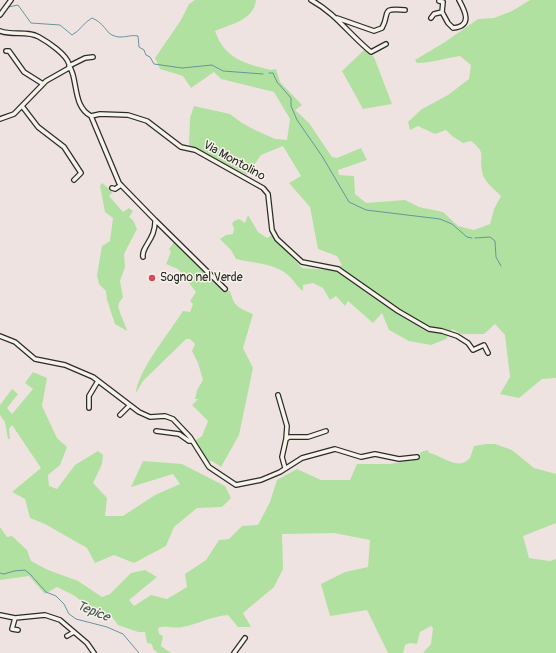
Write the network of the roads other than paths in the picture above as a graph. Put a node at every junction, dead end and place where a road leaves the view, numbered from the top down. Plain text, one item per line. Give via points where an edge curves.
1 (11, 0) edge
2 (311, 0) edge
3 (459, 0) edge
4 (439, 1) dead end
5 (405, 10) dead end
6 (442, 12) junction
7 (0, 15) edge
8 (336, 18) junction
9 (431, 18) dead end
10 (0, 31) edge
11 (386, 44) dead end
12 (6, 51) dead end
13 (93, 57) dead end
14 (69, 67) junction
15 (44, 84) junction
16 (22, 106) junction
17 (91, 116) junction
18 (0, 119) edge
19 (74, 180) dead end
20 (121, 185) junction
21 (112, 188) dead end
22 (155, 220) junction
23 (142, 257) dead end
24 (225, 289) dead end
25 (0, 336) edge
26 (488, 353) dead end
27 (98, 381) junction
28 (278, 395) dead end
29 (129, 406) junction
30 (89, 408) dead end
31 (120, 415) dead end
32 (156, 431) dead end
33 (326, 431) dead end
34 (286, 439) junction
35 (192, 441) junction
36 (417, 457) dead end
37 (285, 468) junction
38 (0, 615) edge
39 (14, 618) junction
40 (18, 630) dead end
41 (74, 632) junction
42 (67, 636) dead end
43 (245, 638) dead end
44 (94, 653) edge
45 (234, 653) edge

1 - 7 street
2 - 8 street
3 - 6 street via 466,12 464,23 459,27 453,28
4 - 6 street via 443,2
5 - 8 street via 388,10 382,28 374,31
6 - 9 street via 434,14
8 - 11 street via 371,52
10 - 14 street via 40,37 64,57
12 - 15 street via 9,51 24,72
13 - 14 street via 85,58
14 - 15 street
14 - 17 street via 73,73 79,102 84,112
15 - 16 street
16 - 18 street via 14,114
16 - 19 street via 38,126 64,147 81,173
17 - 20 street
17 - 26 street, Via Montolino via 128,115 147,121 181,147 195,150 263,188 268,194 272,230 277,239 302,262 338,269 398,311 429,329 458,336 473,350 484,345
20 - 21 street
20 - 22 street
22 - 23 street via 154,233 142,252
22 - 24 street
25 - 27 street via 15,342 35,359 66,365
27 - 29 street
27 - 30 street via 89,396
28 - 34 street via 287,426
29 - 31 street
29 - 35 street via 150,417 165,416 173,419
32 - 35 street via 179,434
33 - 34 street via 308,437
34 - 37 street via 282,457
35 - 37 street via 209,466 236,485 261,480
36 - 37 street via 399,459 375,454 361,457 335,449 302,458
38 - 39 street
39 - 40 street via 12,629
39 - 41 street via 45,615 60,620
41 - 42 street
41 - 44 street
43 - 45 street

